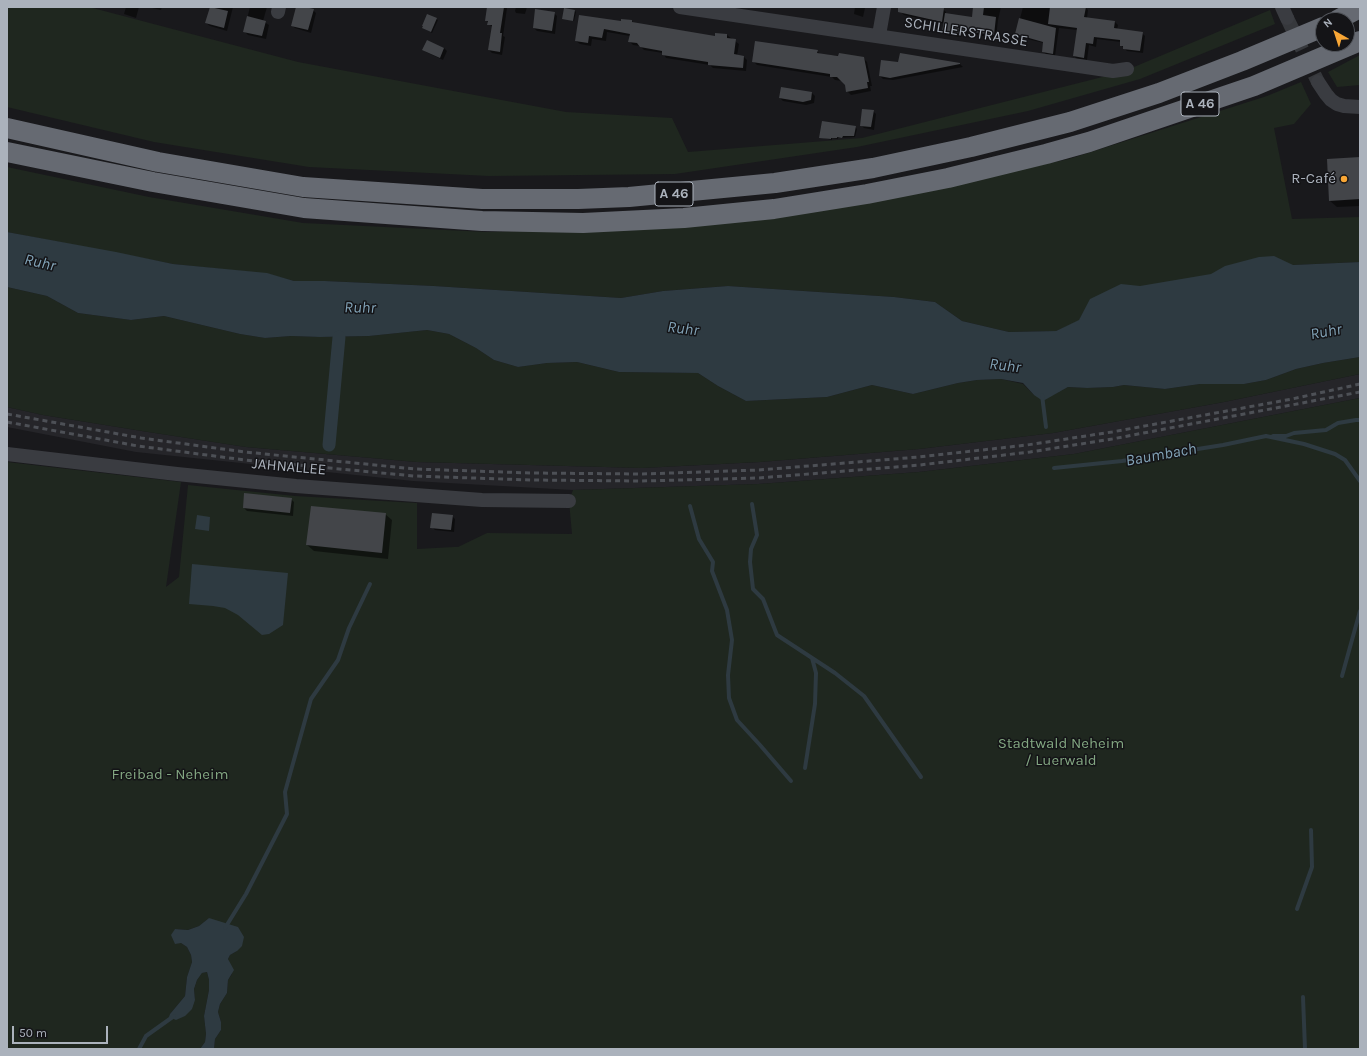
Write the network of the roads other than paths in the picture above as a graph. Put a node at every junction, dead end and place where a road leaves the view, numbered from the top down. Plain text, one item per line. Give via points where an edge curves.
1 (680, 7) edge
2 (884, 7) edge
3 (1315, 30) edge
4 (879, 36) junction
5 (1357, 41) edge
6 (1127, 69) dead end
7 (1318, 82) tunnel mouth
8 (1360, 107) edge
9 (7, 128) edge
10 (7, 152) edge
11 (7, 454) edge
12 (569, 501) dead end

1 - 4 street, SCHILLERSTRASSE
2 - 4 street
3 - 9 highway, A 46 via 1159,93 1070,122 873,168 775,183 672,194 578,199 482,199 303,187 158,162
4 - 6 street, SCHILLERSTRASSE via 1113,71
5 - 10 highway, A 46 via 1254,86 1046,154 948,178 867,194 774,209 684,218 583,223 482,222 304,208 153,182
7 - 8 street via 1328,97 1337,104
11 - 12 street, JAHNALLEE via 296,486 482,500

